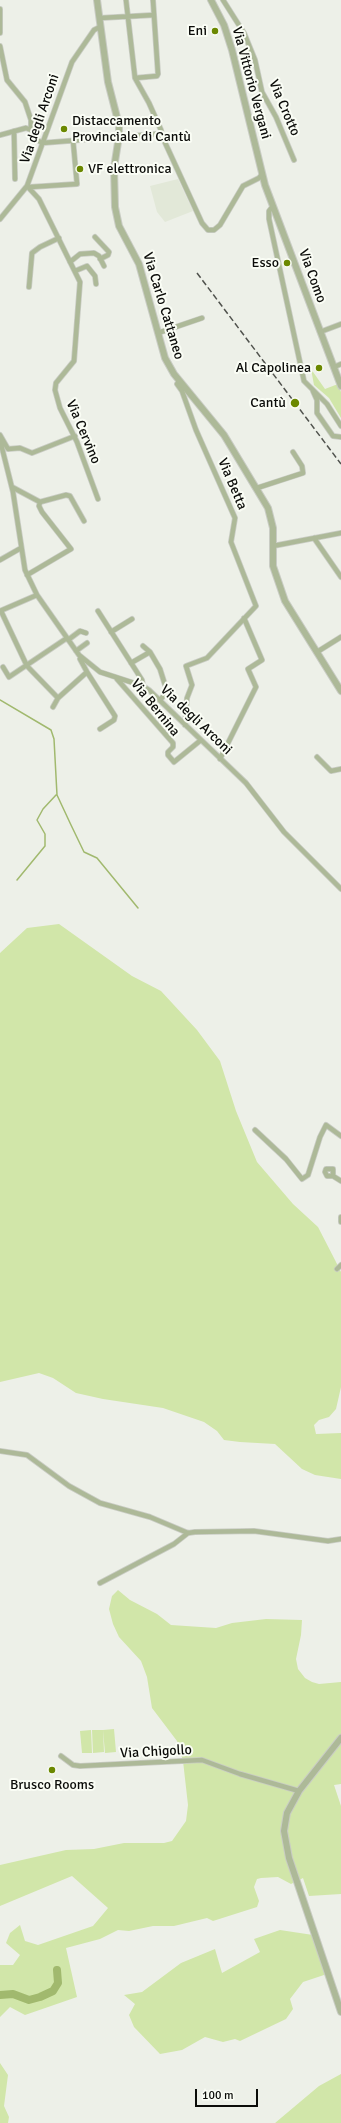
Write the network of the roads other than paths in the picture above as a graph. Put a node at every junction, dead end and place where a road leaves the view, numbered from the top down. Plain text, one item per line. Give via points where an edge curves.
1 (97, 0) edge
2 (126, 0) edge
3 (153, 0) edge
4 (211, 0) edge
5 (222, 0) edge
6 (0, 8) edge
7 (154, 15) junction
8 (127, 16) junction
9 (100, 18) junction
10 (100, 28) junction
11 (0, 33) edge
12 (0, 46) edge
13 (135, 78) junction
14 (31, 130) junction
15 (14, 131) junction
16 (0, 135) edge
17 (119, 136) junction
18 (162, 136) junction
19 (73, 140) junction
20 (42, 143) junction
21 (294, 160) dead end
22 (262, 174) junction
23 (15, 179) dead end
24 (251, 181) junction
25 (265, 185) junction
26 (29, 186) junction
27 (273, 206) junction
28 (0, 219) edge
29 (95, 237) dead end
30 (59, 238) junction
31 (100, 258) junction
32 (70, 262) junction
33 (104, 266) dead end
34 (75, 271) junction
35 (96, 284) dead end
36 (29, 287) dead end
37 (202, 318) dead end
38 (341, 324) edge
39 (320, 332) junction
40 (158, 333) junction
41 (341, 364) edge
42 (334, 366) junction
43 (179, 380) junction
44 (341, 386) edge
45 (312, 389) junction
46 (341, 426) edge
47 (0, 435) edge
48 (75, 436) junction
49 (341, 438) edge
50 (0, 440) edge
51 (293, 452) dead end
52 (12, 487) junction
53 (257, 488) junction
54 (98, 498) dead end
55 (40, 502) junction
56 (84, 521) dead end
57 (341, 533) edge
58 (314, 538) junction
59 (273, 546) junction
60 (21, 548) junction
61 (0, 560) edge
62 (27, 575) junction
63 (341, 576) edge
64 (37, 595) junction
65 (0, 611) edge
66 (98, 611) dead end
67 (244, 618) junction
68 (132, 619) dead end
69 (111, 632) junction
70 (86, 633) dead end
71 (341, 637) edge
72 (67, 639) junction
73 (87, 643) dead end
74 (143, 646) dead end
75 (150, 652) junction
76 (317, 652) junction
77 (77, 653) junction
78 (132, 663) junction
79 (27, 666) junction
80 (3, 667) dead end
81 (87, 672) junction
82 (117, 679) junction
83 (144, 686) junction
84 (341, 691) edge
85 (58, 698) junction
86 (160, 700) junction
87 (53, 707) dead end
88 (185, 725) junction
89 (100, 729) dead end
90 (200, 740) junction
91 (317, 757) dead end
92 (220, 759) junction
93 (341, 769) edge
94 (341, 889) edge
95 (255, 1130) dead end
96 (341, 1136) edge
97 (333, 1176) dead end
98 (341, 1181) edge
99 (341, 1217) edge
100 (341, 1222) edge
101 (341, 1265) edge
102 (337, 1269) dead end
103 (0, 1451) edge
104 (188, 1533) junction
105 (341, 1539) edge
106 (100, 1583) dead end
107 (341, 1738) edge
108 (61, 1756) dead end
109 (299, 1791) junction
110 (341, 2012) edge

1 - 9 street, Via Carlo Cattaneo
2 - 8 street
3 - 7 street
4 - 22 street, Via Vittorio Vergani via 224,25 232,50
5 - 21 street, Via Crotto via 244,33 255,60 262,92 276,117
6 - 11 street
7 - 8 street
7 - 13 street via 158,74
8 - 9 street
8 - 13 street
9 - 10 street, Via Carlo Cattaneo
10 - 17 street, Via Carlo Cattaneo
10 - 20 street, Via degli Arconi via 94,30 72,62
12 - 14 street via 7,80 25,102 31,120
13 - 18 street via 149,103
14 - 15 street via 23,128
14 - 20 street
15 - 16 street
15 - 23 street
17 - 18 street
17 - 19 street
17 - 40 street, Via Carlo Cattaneo via 114,168 115,207 119,226 139,264
18 - 24 street via 205,228 210,230 220,226 243,186
19 - 20 street
19 - 26 street via 77,184
20 - 26 street, Via degli Arconi
22 - 24 street
22 - 25 street, Via Como
24 - 25 street
25 - 27 street, Via Como
26 - 28 street, Via degli Arconi
26 - 30 street, Via Cervino
27 - 39 street, Via Como
27 - 45 street via 269,211 269,219 303,375
29 - 31 street via 109,252
30 - 32 street, Via Cervino
30 - 36 street via 32,253
31 - 32 street via 94,253 87,253 80,254
31 - 33 street
32 - 34 street, Via Cervino
34 - 35 street via 87,266 95,276
34 - 48 street, Via Cervino via 80,286 74,360 55,388 60,408
37 - 40 street
38 - 39 street
39 - 42 street, Via Como
40 - 43 street, Via Carlo Cattaneo via 165,358
41 - 42 street
42 - 44 street, Via Como
43 - 53 street, Via Carlo Cattaneo via 224,435
43 - 67 street, Via Betta via 177,384 235,518 231,542 256,606
45 - 46 street via 327,404
45 - 49 street via 316,398 317,413 334,436
47 - 48 street via 8,449 20,448 32,453
48 - 54 street, Via Cervino
50 - 52 street, Via degli Arconi
51 - 53 street via 303,468 303,473
52 - 55 street
52 - 60 street, Via degli Arconi
53 - 59 street, Via Carlo Cattaneo via 271,515
55 - 56 street via 70,496
55 - 62 street via 42,512 71,549
57 - 58 street
58 - 59 street
58 - 63 street
59 - 76 street, Via Carlo Cattaneo via 273,566 285,601
60 - 61 street
60 - 62 street, Via degli Arconi
62 - 64 street, Via degli Arconi
64 - 65 street
64 - 72 street, Via degli Arconi
65 - 79 street
66 - 69 street
67 - 88 street, Via Betta via 207,658 186,666 192,685 187,698
67 - 92 street via 262,660 248,669 256,687
68 - 69 street
69 - 78 street
70 - 72 street via 84,630 80,631
71 - 76 street
72 - 77 street, Via degli Arconi
72 - 79 street
73 - 77 street
74 - 75 street
75 - 78 street
75 - 86 street via 160,669 167,692
76 - 84 street, Via Carlo Cattaneo
77 - 81 street
77 - 82 street, Via degli Arconi via 100,672
78 - 83 street
79 - 80 street via 9,677
79 - 85 street
81 - 85 street
81 - 89 street via 115,716 114,720
82 - 83 street, Via degli Arconi
82 - 90 street, Via Bernina via 173,744 168,755 174,762
83 - 86 street, Via degli Arconi
85 - 87 street
86 - 88 street, Via degli Arconi
88 - 90 street, Via degli Arconi
90 - 92 street, Via degli Arconi
91 - 93 street via 330,771
92 - 94 street, Via degli Arconi via 246,783 284,832
95 - 96 street via 286,1159 302,1179 308,1175 326,1125
97 - 98 street
99 - 100 street
101 - 102 street
103 - 104 street via 27,1455 69,1486 100,1503 150,1517
104 - 105 street via 254,1531 328,1541
104 - 106 street via 174,1544
107 - 109 street
108 - 109 street, Via Chigollo via 80,1766 202,1760
109 - 110 street via 287,1813 284,1831 289,1858

